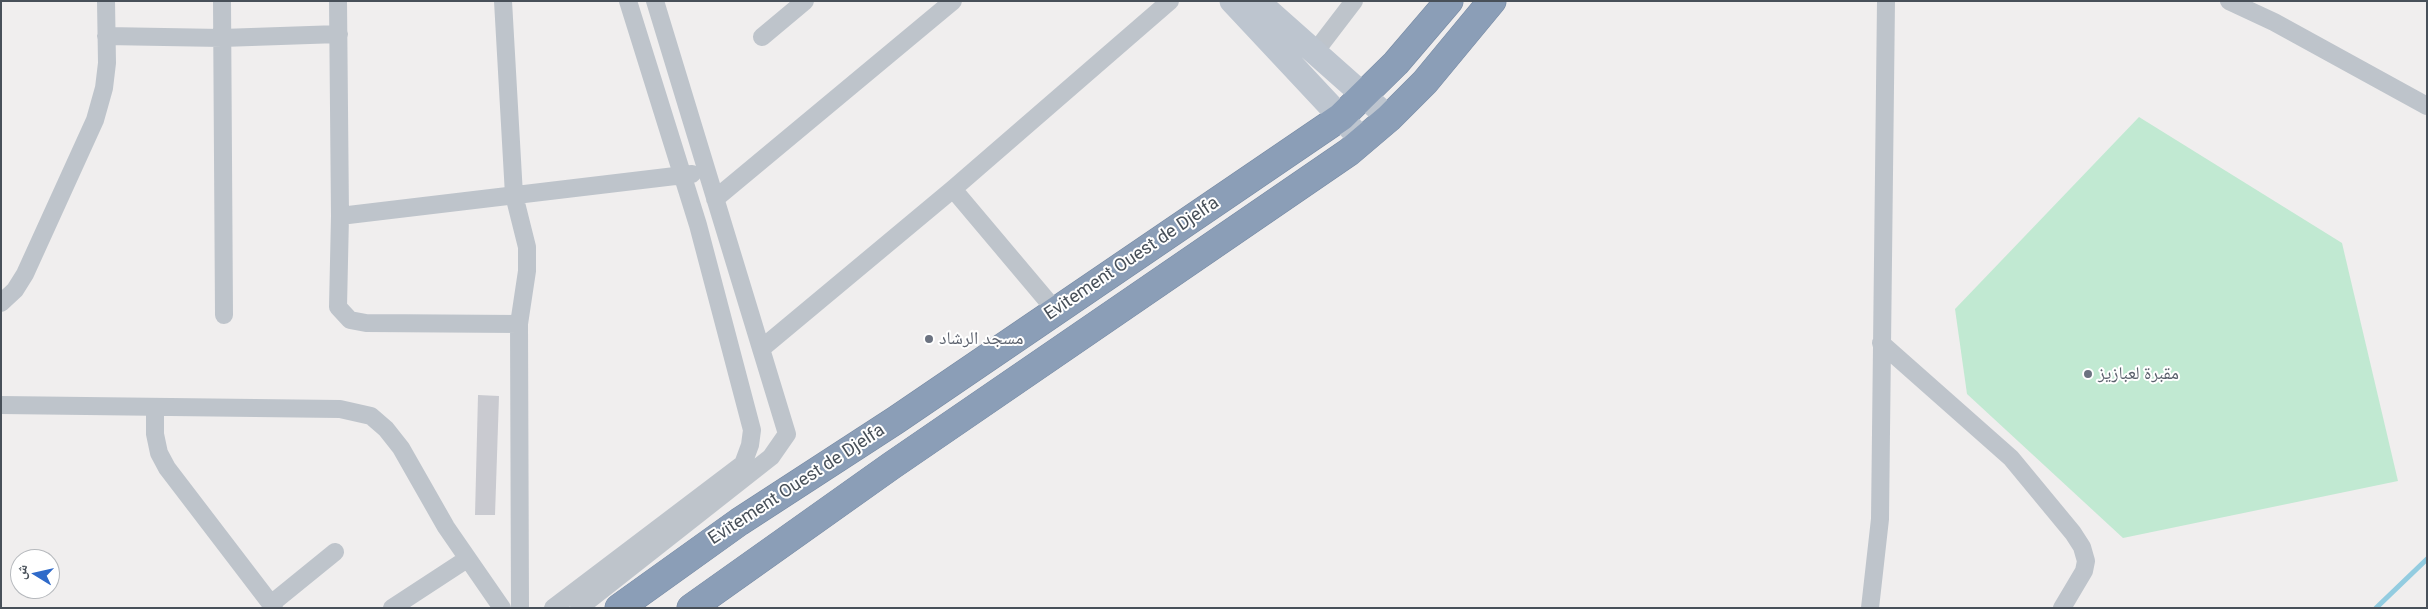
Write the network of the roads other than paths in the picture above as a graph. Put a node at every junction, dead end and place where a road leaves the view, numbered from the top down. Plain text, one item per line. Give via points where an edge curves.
1 (106, 1) edge
2 (222, 1) edge
3 (338, 1) edge
4 (503, 1) edge
5 (628, 1) edge
6 (805, 1) edge
7 (1170, 1) edge
8 (1232, 1) edge
9 (1257, 1) edge
10 (1354, 1) edge
11 (1449, 1) edge
12 (1492, 1) edge
13 (1886, 1) edge
14 (2229, 1) edge
15 (951, 2) edge
16 (657, 3) edge
17 (339, 34) junction
18 (106, 36) junction
19 (762, 37) dead end
20 (222, 38) junction
21 (1315, 52) junction
22 (1364, 95) junction
23 (2427, 106) edge
24 (1341, 117) junction
25 (1389, 118) junction
26 (1363, 141) junction
27 (707, 173) junction
28 (683, 175) junction
29 (953, 189) junction
30 (514, 195) junction
31 (715, 199) junction
32 (340, 216) junction
33 (1, 303) edge
34 (1056, 310) junction
35 (224, 315) dead end
36 (520, 324) junction
37 (1881, 344) junction
38 (761, 349) junction
39 (1, 405) edge
40 (155, 407) junction
41 (335, 552) dead end
42 (467, 559) junction
43 (272, 606) edge
44 (392, 608) edge
45 (502, 608) edge
46 (520, 608) edge
47 (553, 608) edge
48 (579, 608) edge
49 (619, 608) edge
50 (691, 608) edge
51 (1870, 608) edge
52 (2062, 608) edge

1 - 18 street
2 - 20 street
3 - 17 street
4 - 30 street
5 - 28 street
6 - 19 street
7 - 29 street
8 - 24 street
9 - 21 street
10 - 21 street
11 - 22 highway, Evitement Ouest de Djelfa via 1396,64
12 - 25 highway via 1425,82
13 - 37 street
14 - 23 street via 2274,22
15 - 31 street
16 - 27 street
17 - 20 street
17 - 32 street
18 - 20 street
18 - 33 street via 104,88 95,120 25,274
20 - 35 street
21 - 22 street
22 - 24 highway, Evitement Ouest de Djelfa
22 - 25 street
24 - 26 street
24 - 34 highway, Evitement Ouest de Djelfa
25 - 26 highway
26 - 50 highway
27 - 28 street
27 - 31 street
28 - 30 street
28 - 47 street via 752,430 750,445 743,464
29 - 34 street
29 - 38 street
30 - 32 street
30 - 36 street via 527,247
31 - 38 street
32 - 36 street via 338,307 350,320 366,323
34 - 49 highway, Evitement Ouest de Djelfa via 739,522
36 - 46 street
37 - 51 street via 1880,519
37 - 52 street via 2012,458 2073,533 2086,562
38 - 48 street via 787,434 771,456
39 - 40 street
40 - 42 street via 340,409 371,416 401,448
40 - 43 street via 155,434 159,453 167,468
41 - 43 street
42 - 44 street
42 - 45 street

